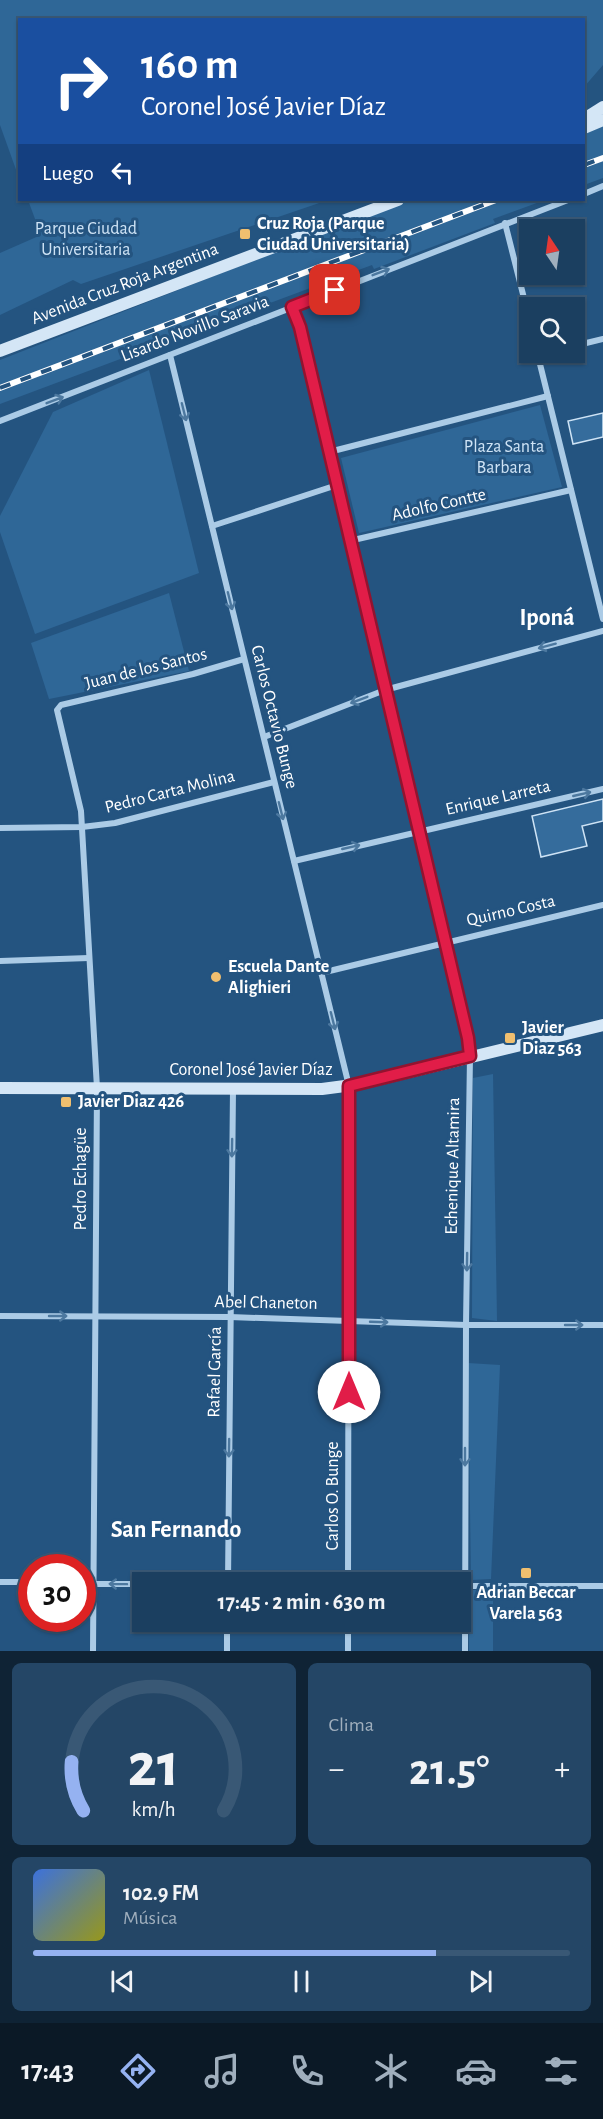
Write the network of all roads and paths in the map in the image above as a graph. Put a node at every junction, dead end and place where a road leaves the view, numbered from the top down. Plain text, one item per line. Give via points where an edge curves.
1 (603, 107) edge
2 (585, 119) edge
3 (603, 120) edge
4 (585, 129) edge
5 (603, 186) edge
6 (585, 194) edge
7 (395, 201) edge
8 (565, 201) edge
9 (505, 223) junction
10 (524, 297) edge
11 (292, 307) junction
12 (603, 339) edge
13 (585, 343) edge
14 (0, 351) edge
15 (170, 355) junction
16 (540, 363) edge
17 (548, 396) junction
18 (0, 421) edge
19 (329, 452) junction
20 (337, 485) junction
21 (571, 490) junction
22 (212, 526) junction
23 (349, 541) junction
24 (603, 619) edge
25 (603, 631) edge
26 (244, 659) junction
27 (385, 690) junction
28 (57, 710) joint
29 (264, 737) junction
30 (274, 782) junction
31 (603, 789) edge
32 (82, 827) junction
33 (0, 828) edge
34 (420, 831) junction
35 (294, 861) junction
36 (603, 905) edge
37 (446, 942) junction
38 (89, 958) junction
39 (0, 961) edge
40 (321, 973) junction
41 (603, 1025) edge
42 (470, 1056) junction
43 (349, 1086) junction
44 (0, 1088) edge
45 (97, 1088) junction
46 (233, 1089) junction
47 (0, 1316) edge
48 (95, 1316) junction
49 (230, 1317) junction
50 (349, 1321) junction
51 (466, 1325) junction
52 (603, 1325) edge
53 (93, 1554) edge
54 (228, 1572) edge
55 (348, 1572) edge
56 (463, 1572) edge
57 (0, 1582) edge
58 (18, 1582) edge
59 (96, 1584) edge
60 (132, 1584) edge
61 (471, 1586) edge
62 (603, 1586) edge
63 (93, 1632) edge
64 (228, 1632) edge
65 (348, 1632) edge
66 (464, 1632) edge
67 (93, 1651) edge
68 (227, 1651) edge
69 (348, 1651) edge
70 (465, 1651) edge

1 - 2 main road
3 - 4 main road
5 - 6 street
7 - 14 main road, Avenida Cruz Roja Argentina
8 - 9 street, Lisardo Novillo Saravia
9 - 10 street
11 -> 9 street, Lisardo Novillo Saravia
11 - 15 street, Lisardo Novillo Saravia
11 - 19 street, Echenique Altamira
12 - 13 street
18 -> 15 street, Lisardo Novillo Saravia
15 -> 22 street, Carlos Octavio Bunge
16 - 17 street
17 - 19 street
17 - 21 street
19 - 20 street, Echenique Altamira
20 - 22 street
20 - 23 street, Echenique Altamira
21 - 23 street, Adolfo Contte
21 - 24 street
22 -> 26 street, Carlos Octavio Bunge
23 - 27 street, Echenique Altamira
25 -> 27 street
26 - 28 street, Juan de los Santos via 61,705
26 - 29 street, Carlos Octavio Bunge
27 -> 29 street
27 - 34 street, Echenique Altamira
28 - 32 street, Pedro Echagüe
29 - 30 street, Carlos Octavio Bunge
30 - 32 street, Pedro Carta Molina via 132,820
30 -> 35 street, Carlos Octavio Bunge
34 -> 31 street, Enrique Larreta
32 - 33 street, Pedro Carta Molina
32 - 38 street, Pedro Echagüe
35 -> 34 street, Enrique Larreta
34 - 37 street, Echenique Altamira
35 - 40 street, Carlos Octavio Bunge
36 - 37 street, Quirno Costa
37 - 40 street, Quirno Costa
37 - 42 street, Echenique Altamira
38 - 39 street
38 - 45 street, Pedro Echagüe
40 -> 43 street, Carlos Octavio Bunge
41 - 42 main road, Coronel José Javier Díaz
42 - 43 main road, Coronel José Javier Díaz
42 -> 51 street, Echenique Altamira
43 - 46 main road, Coronel José Javier Díaz
43 - 50 street, Carlos O. Bunge
44 - 45 main road, Coronel José Javier Díaz
45 - 46 main road, Coronel José Javier Díaz
45 - 48 street, Pedro Echagüe
46 -> 49 street, Rafael García
47 -> 48 street, Abel Chaneton
48 - 49 street, Abel Chaneton
48 - 53 street, Pedro Echagüe
49 - 50 street, Abel Chaneton
49 -> 54 street, Rafael García
50 -> 51 street, Abel Chaneton
50 - 55 street, Carlos O. Bunge
51 -> 52 street, Abel Chaneton
51 -> 56 street, Echenique Altamira
57 - 58 street
60 -> 59 street
61 - 62 street
63 - 67 street, Pedro Echagüe
64 - 68 street
65 - 69 street
66 - 70 street, Echenique Altamira

